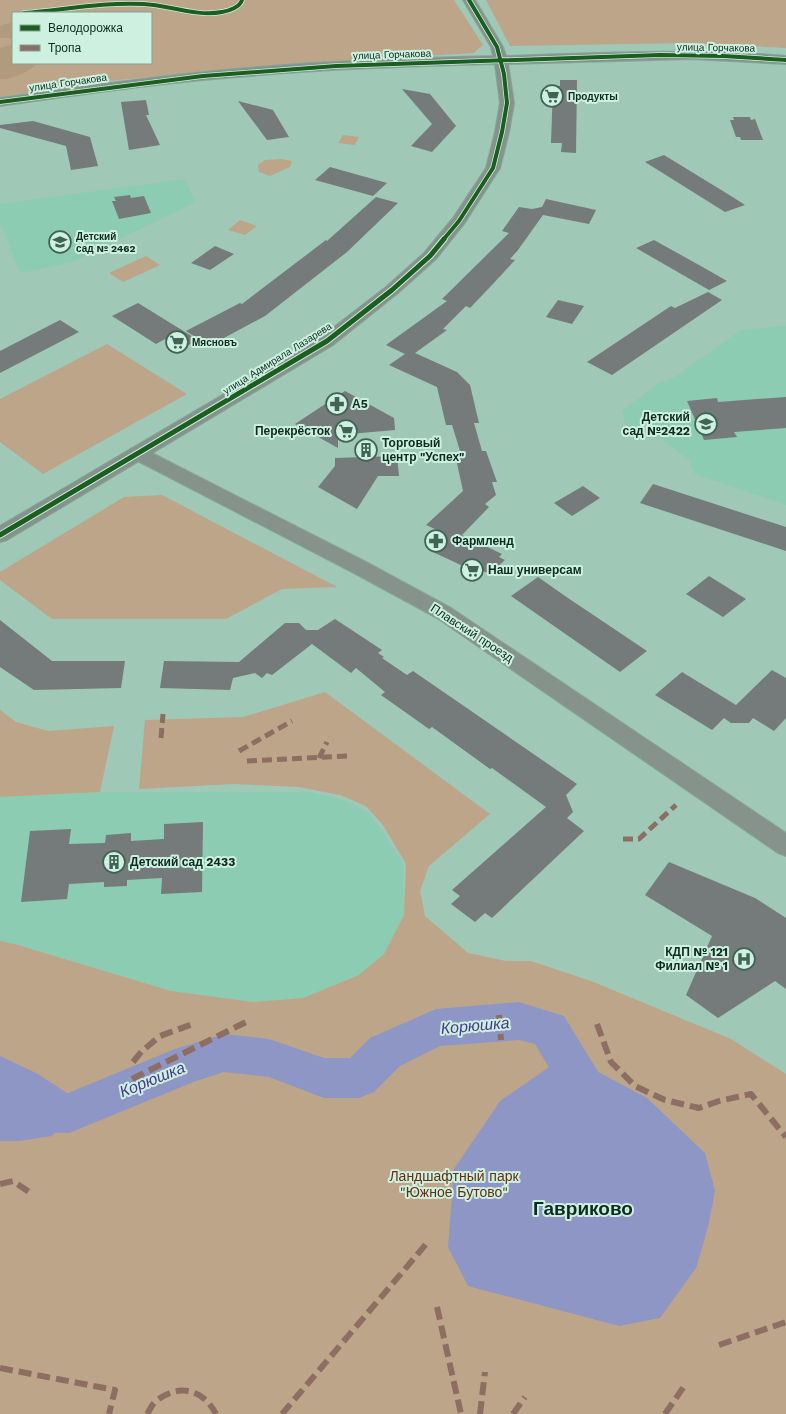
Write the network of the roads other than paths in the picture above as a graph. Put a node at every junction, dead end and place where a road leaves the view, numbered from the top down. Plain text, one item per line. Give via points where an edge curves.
1 (469, 0) edge
2 (501, 60) junction
3 (786, 60) edge
4 (0, 102) edge
5 (137, 453) junction
6 (0, 535) edge
7 (786, 846) edge

1 - 2 street, улица Адмирала Лазарева via 497,47
2 - 3 street, улица Горчакова via 712,55
2 - 4 street, улица Горчакова via 270,70 130,84
2 - 5 street, улица Адмирала Лазарева via 507,103 493,168 459,221 430,256 392,290 327,341
5 - 6 street, улица Адмирала Лазарева
5 - 7 street, Плавский проезд via 444,613

